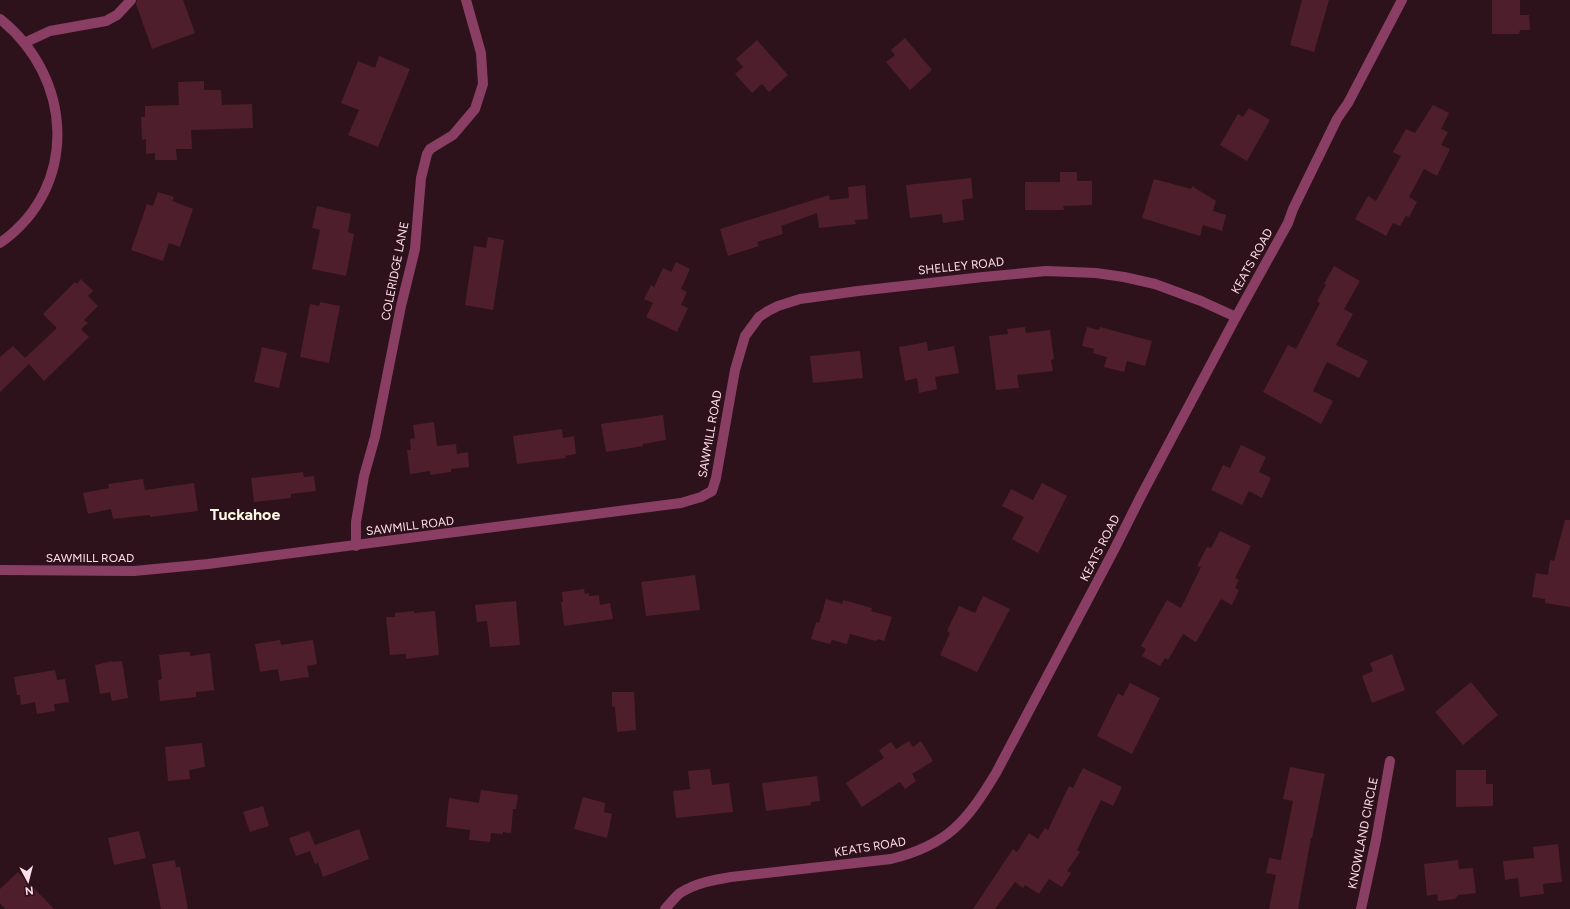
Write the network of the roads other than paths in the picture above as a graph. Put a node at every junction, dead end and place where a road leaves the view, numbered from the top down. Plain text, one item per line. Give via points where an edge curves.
1 (130, 0) edge
2 (466, 0) edge
3 (1402, 0) edge
4 (0, 19) edge
5 (24, 43) junction
6 (0, 243) edge
7 (1236, 317) junction
8 (732, 384) joint
9 (356, 546) junction
10 (0, 570) edge
11 (1390, 762) dead end
12 (665, 909) edge
13 (1361, 909) edge

1 - 5 street via 117,15 106,21 50,31
2 - 9 street, COLERIDGE LANE via 481,53 483,84 475,110 453,135 430,149 427,154 421,178 414,249 375,438 364,476 356,522
3 - 7 street, KEATS ROAD via 1338,119 1288,223
4 - 5 street via 15,31
5 - 6 street via 36,59 53,97 58,129 54,164 50,180 35,209 23,224
7 - 8 street, SHELLEY ROAD via 1155,284 1096,273 1046,271 858,291 800,299 768,311 745,336
7 - 12 street, KEATS ROAD via 1000,766 980,799 960,823 933,844 912,854 891,859 710,881 679,894
8 - 9 street, SAWMILL ROAD via 716,478 712,490 701,497 681,503
9 - 10 street, SAWMILL ROAD via 134,571
11 - 13 street, KNOWLAND CIRCLE

